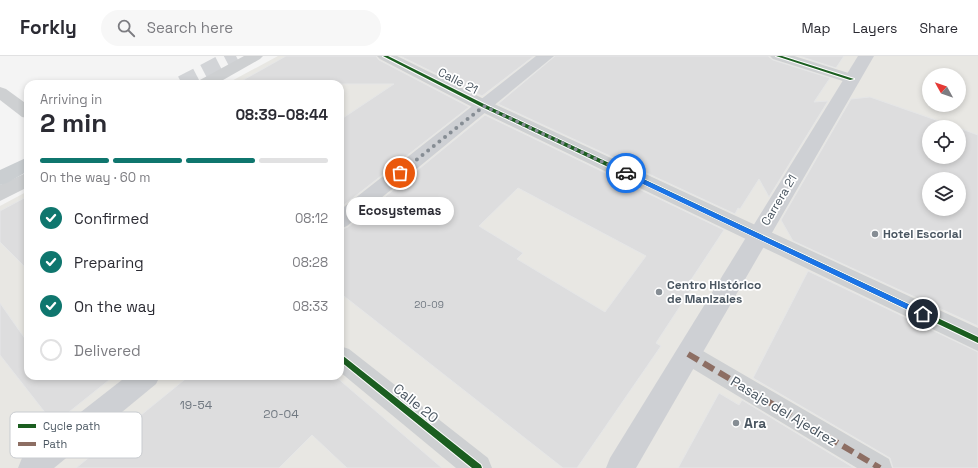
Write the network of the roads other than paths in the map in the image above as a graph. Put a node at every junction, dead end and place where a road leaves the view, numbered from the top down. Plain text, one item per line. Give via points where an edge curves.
1 (256, 56) edge
2 (385, 56) edge
3 (546, 56) edge
4 (778, 56) edge
5 (866, 56) edge
6 (852, 79) junction
7 (211, 80) edge
8 (0, 92) edge
9 (484, 106) junction
10 (24, 110) edge
11 (24, 165) edge
12 (0, 178) edge
13 (24, 181) edge
14 (0, 194) edge
15 (344, 218) edge
16 (758, 236) junction
17 (978, 340) edge
18 (688, 354) junction
19 (344, 360) edge
20 (142, 380) edge
21 (102, 412) edge
22 (44, 458) edge
23 (32, 468) edge
24 (478, 468) edge
25 (620, 468) edge
26 (880, 468) edge

1 - 7 street
2 - 9 street, Calle 21
3 - 9 main road
4 - 6 street
5 - 6 main road, Carrera 21
6 - 16 main road, Carrera 21
8 - 10 street
9 - 15 main road
9 - 16 street, Calle 21
11 - 12 main road
13 - 14 street
16 - 17 street, Calle 21
16 - 18 main road, Carrera 21
18 - 25 main road, Carrera 21
18 - 26 street, Pasaje del Ajedrez
19 - 24 street, Calle 20
20 - 21 main road
22 - 23 main road

